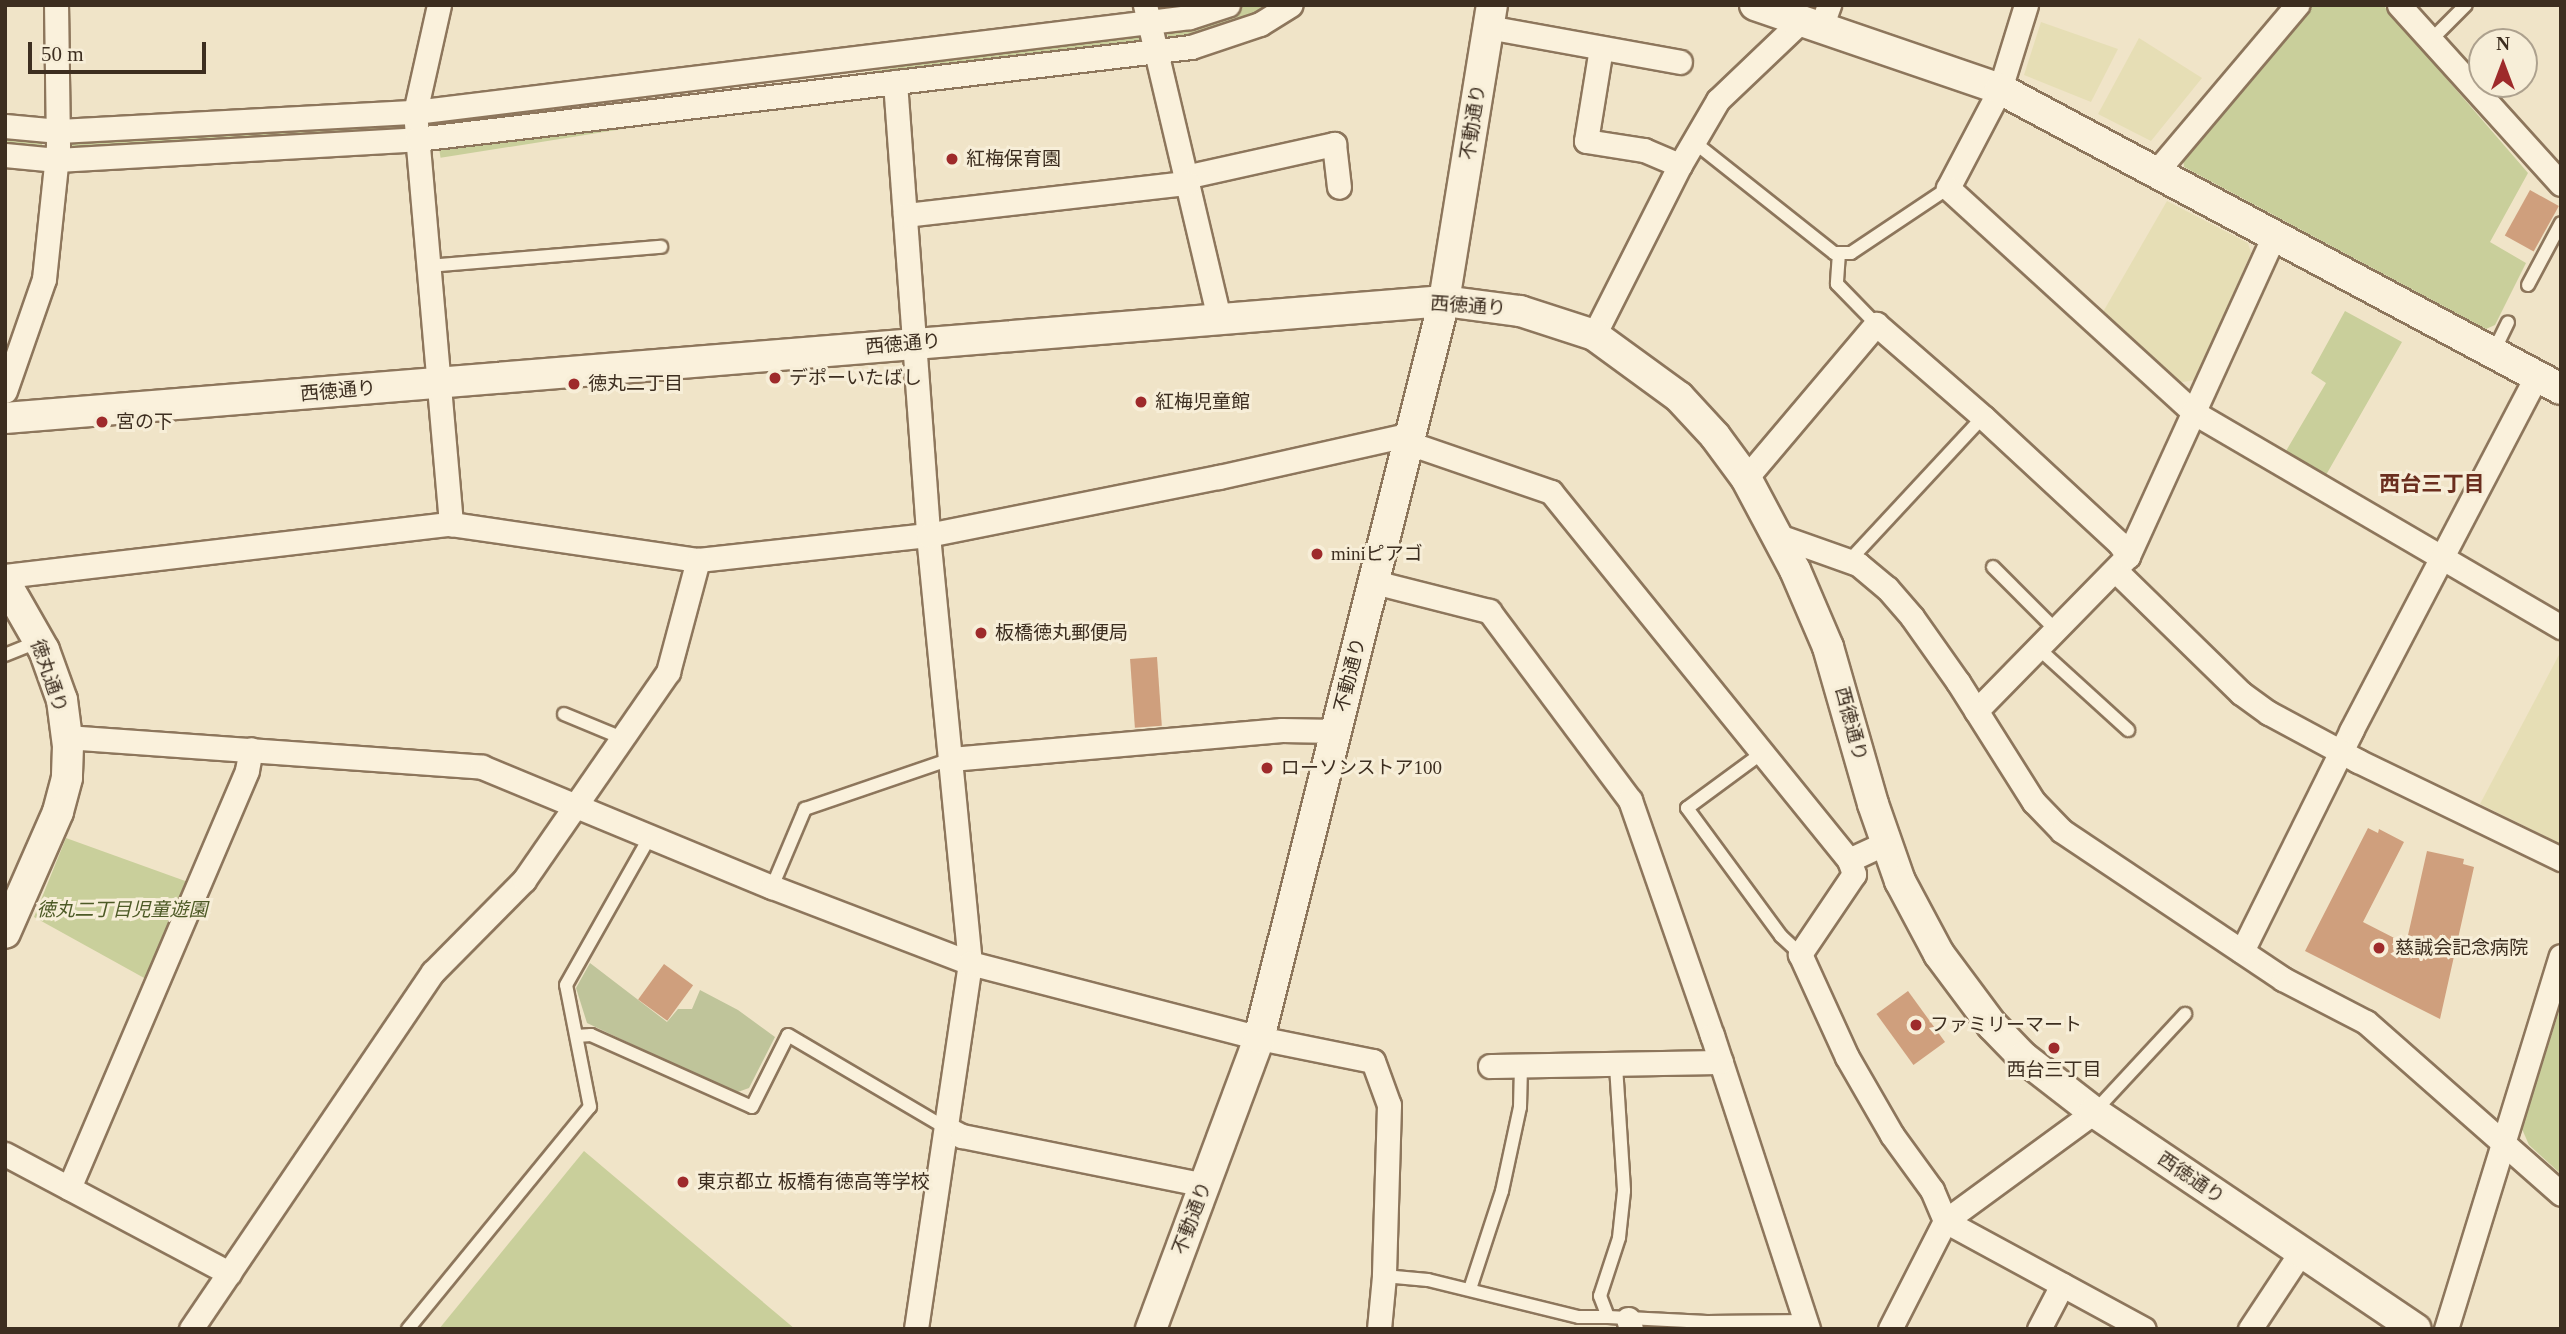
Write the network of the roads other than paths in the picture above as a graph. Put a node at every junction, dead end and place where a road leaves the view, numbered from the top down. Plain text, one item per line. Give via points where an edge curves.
1 (56, 5) edge
2 (439, 5) edge
3 (1228, 5) edge
4 (1291, 5) edge
5 (1755, 5) edge
6 (2026, 5) edge
7 (2297, 5) edge
8 (2466, 5) edge
9 (2401, 6) edge
10 (1147, 14) edge
11 (1490, 16) edge
12 (1817, 18) edge
13 (2431, 40) junction
14 (1601, 48) junction
15 (1155, 52) junction
16 (1680, 62) dead end
17 (895, 82) junction
18 (2000, 89) junction
19 (415, 112) junction
20 (5, 126) edge
21 (59, 131) junction
22 (417, 139) junction
23 (1694, 142) junction
24 (5, 155) edge
25 (57, 160) junction
26 (1680, 165) junction
27 (2155, 172) junction
28 (1186, 180) junction
29 (2561, 184) edge
30 (1339, 187) dead end
31 (1948, 188) junction
32 (905, 215) junction
33 (2561, 223) edge
34 (2274, 236) junction
35 (661, 247) dead end
36 (1839, 253) junction
37 (428, 266) junction
38 (2528, 285) dead end
39 (1444, 301) junction
40 (1219, 318) junction
41 (2508, 322) dead end
42 (1876, 324) junction
43 (1594, 335) junction
44 (915, 343) junction
45 (2493, 353) junction
46 (438, 383) junction
47 (2548, 383) edge
48 (5, 391) edge
49 (2193, 412) junction
50 (1983, 417) junction
51 (5, 418) edge
52 (1410, 438) junction
53 (1746, 478) junction
54 (451, 524) junction
55 (928, 535) junction
56 (1776, 535) junction
57 (2442, 558) junction
58 (698, 560) junction
59 (1849, 561) junction
60 (2122, 563) junction
61 (1993, 567) dead end
62 (5, 576) edge
63 (5, 582) edge
64 (1374, 582) junction
65 (2561, 627) edge
66 (2056, 630) junction
67 (39, 641) junction
68 (2038, 648) junction
69 (5, 655) edge
70 (1976, 711) junction
71 (564, 714) dead end
72 (2128, 730) dead end
73 (1336, 731) junction
74 (67, 737) junction
75 (622, 738) junction
76 (251, 749) junction
77 (2342, 751) junction
78 (1762, 753) junction
79 (951, 759) junction
80 (575, 804) junction
81 (651, 835) junction
82 (1885, 843) junction
83 (2561, 859) edge
84 (1850, 860) junction
85 (772, 887) junction
86 (5, 933) edge
87 (1800, 954) junction
88 (2237, 956) junction
89 (2561, 956) edge
90 (970, 963) junction
91 (2185, 1014) dead end
92 (577, 1036) junction
93 (1259, 1038) junction
94 (1721, 1062) junction
95 (1490, 1066) dead end
96 (1521, 1066) junction
97 (1616, 1066) junction
98 (2094, 1112) junction
99 (946, 1128) junction
100 (2503, 1142) junction
101 (5, 1154) edge
102 (1205, 1185) junction
103 (69, 1188) junction
104 (2561, 1194) edge
105 (1945, 1221) junction
106 (2301, 1252) junction
107 (229, 1273) junction
108 (1384, 1276) junction
109 (2063, 1285) junction
110 (1470, 1289) junction
111 (1622, 1322) edge
112 (1808, 1325) edge
113 (191, 1329) edge
114 (408, 1329) edge
115 (916, 1329) edge
116 (1151, 1329) edge
117 (1379, 1329) edge
118 (1891, 1329) edge
119 (2039, 1329) edge
120 (2144, 1329) edge
121 (2250, 1329) edge
122 (2416, 1329) edge
123 (2446, 1329) edge

1 - 21 street
2 - 19 street
3 - 10 street via 1191,17
4 - 15 street via 1227,37
5 - 12 street
6 - 18 street
7 - 27 street
8 - 13 lane
9 - 13 street
10 - 15 street
10 - 19 street
11 - 14 street
11 - 39 street, 不動通り
12 - 18 street
12 - 23 street via 1718,100
13 - 29 street
14 - 16 street
14 - 26 street via 1586,141 1644,149
15 - 17 street
15 - 28 street
17 - 22 street
17 - 32 street
18 - 27 street
18 - 31 street
19 - 21 street
19 - 22 street
20 - 21 street
21 - 25 street
22 - 25 street
22 - 37 street
23 - 26 street
23 - 36 lane
24 - 25 street
25 - 48 street via 44,279
26 - 43 street
27 - 34 street
28 - 30 street via 1334,144
28 - 32 street
28 - 40 street
31 - 36 lane via 1851,253
31 - 49 street
32 - 44 street
33 - 38 lane
34 - 45 street
34 - 49 street
35 - 37 lane
36 - 42 lane via 1837,284
37 - 46 street
39 - 40 street, 西徳通り
39 - 43 street, 西徳通り via 1520,311
39 - 52 street, 不動通り
40 - 44 street, 西徳通り
41 - 45 lane
42 - 50 street
42 - 53 street
43 - 53 street, 西徳通り via 1679,397
44 - 46 street, 西徳通り
44 - 55 street
45 - 47 street
46 - 51 street, 西徳通り
46 - 54 street
47 - 57 street
49 - 57 street
49 - 60 street
50 - 59 lane
50 - 60 street via 2119,543
52 - 55 street
52 - 64 street, 不動通り
52 - 78 street via 1551,492
53 - 56 street, 西徳通り
54 - 58 street
54 - 62 street
55 - 58 street
55 - 79 street
56 - 59 street
56 - 82 street, 西徳通り via 1828,647
57 - 65 street
57 - 77 street
58 - 75 street via 668,672
59 - 70 street via 1887,588 1912,617
60 - 66 street
60 - 77 street via 2245,696
61 - 66 lane
63 - 67 street, 徳丸通り
64 - 73 street, 不動通り
64 - 94 street via 1489,611 1615,777 1630,800
66 - 68 street
67 - 69 lane
67 - 74 street, 徳丸通り via 62,700
68 - 70 street
68 - 72 lane
70 - 88 street via 2034,802 2062,831
71 - 75 lane
73 - 79 street via 1282,730
73 - 93 street, 不動通り
74 - 76 street
74 - 86 street, 徳丸通り via 67,778 58,812
75 - 80 street
76 - 80 street via 482,767
76 - 103 street via 247,771
77 - 83 street
77 - 88 street
78 - 84 street
78 - 87 lane via 1687,808
79 - 85 lane via 805,810
79 - 90 street
80 - 81 street
80 - 107 street via 524,880 433,972
81 - 85 street
81 - 92 lane via 566,985
82 - 84 street
82 - 98 street, 西徳通り via 1919,917 1965,990 2023,1056
84 - 87 street via 1854,873
85 - 90 street
87 - 105 street via 1847,1057 1892,1135 1932,1190
88 - 100 street via 2366,1022
89 - 100 street
90 - 93 street
90 - 99 street
91 - 98 lane
92 - 99 lane via 591,1035 751,1107 788,1035
92 - 114 lane via 590,1107
93 - 102 street, 不動通り
93 - 108 street via 1373,1061 1383,1077 1390,1105
94 - 97 street
94 - 112 street
95 - 96 street
96 - 97 street
96 - 110 lane via 1520,1107 1502,1191
97 - 111 lane via 1624,1191 1619,1237 1600,1296
98 - 105 street
98 - 106 street, 西徳通り
99 - 102 street via 962,1136
99 - 115 street
100 - 104 street
100 - 123 street
101 - 103 street
102 - 116 street, 不動通り
103 - 107 street
105 - 109 street
105 - 118 street
106 - 121 street
106 - 122 street, 西徳通り
107 - 113 street
108 - 110 lane
108 - 117 street
109 - 119 street
109 - 120 street
110 - 111 lane via 1579,1317
111 - 112 lane

